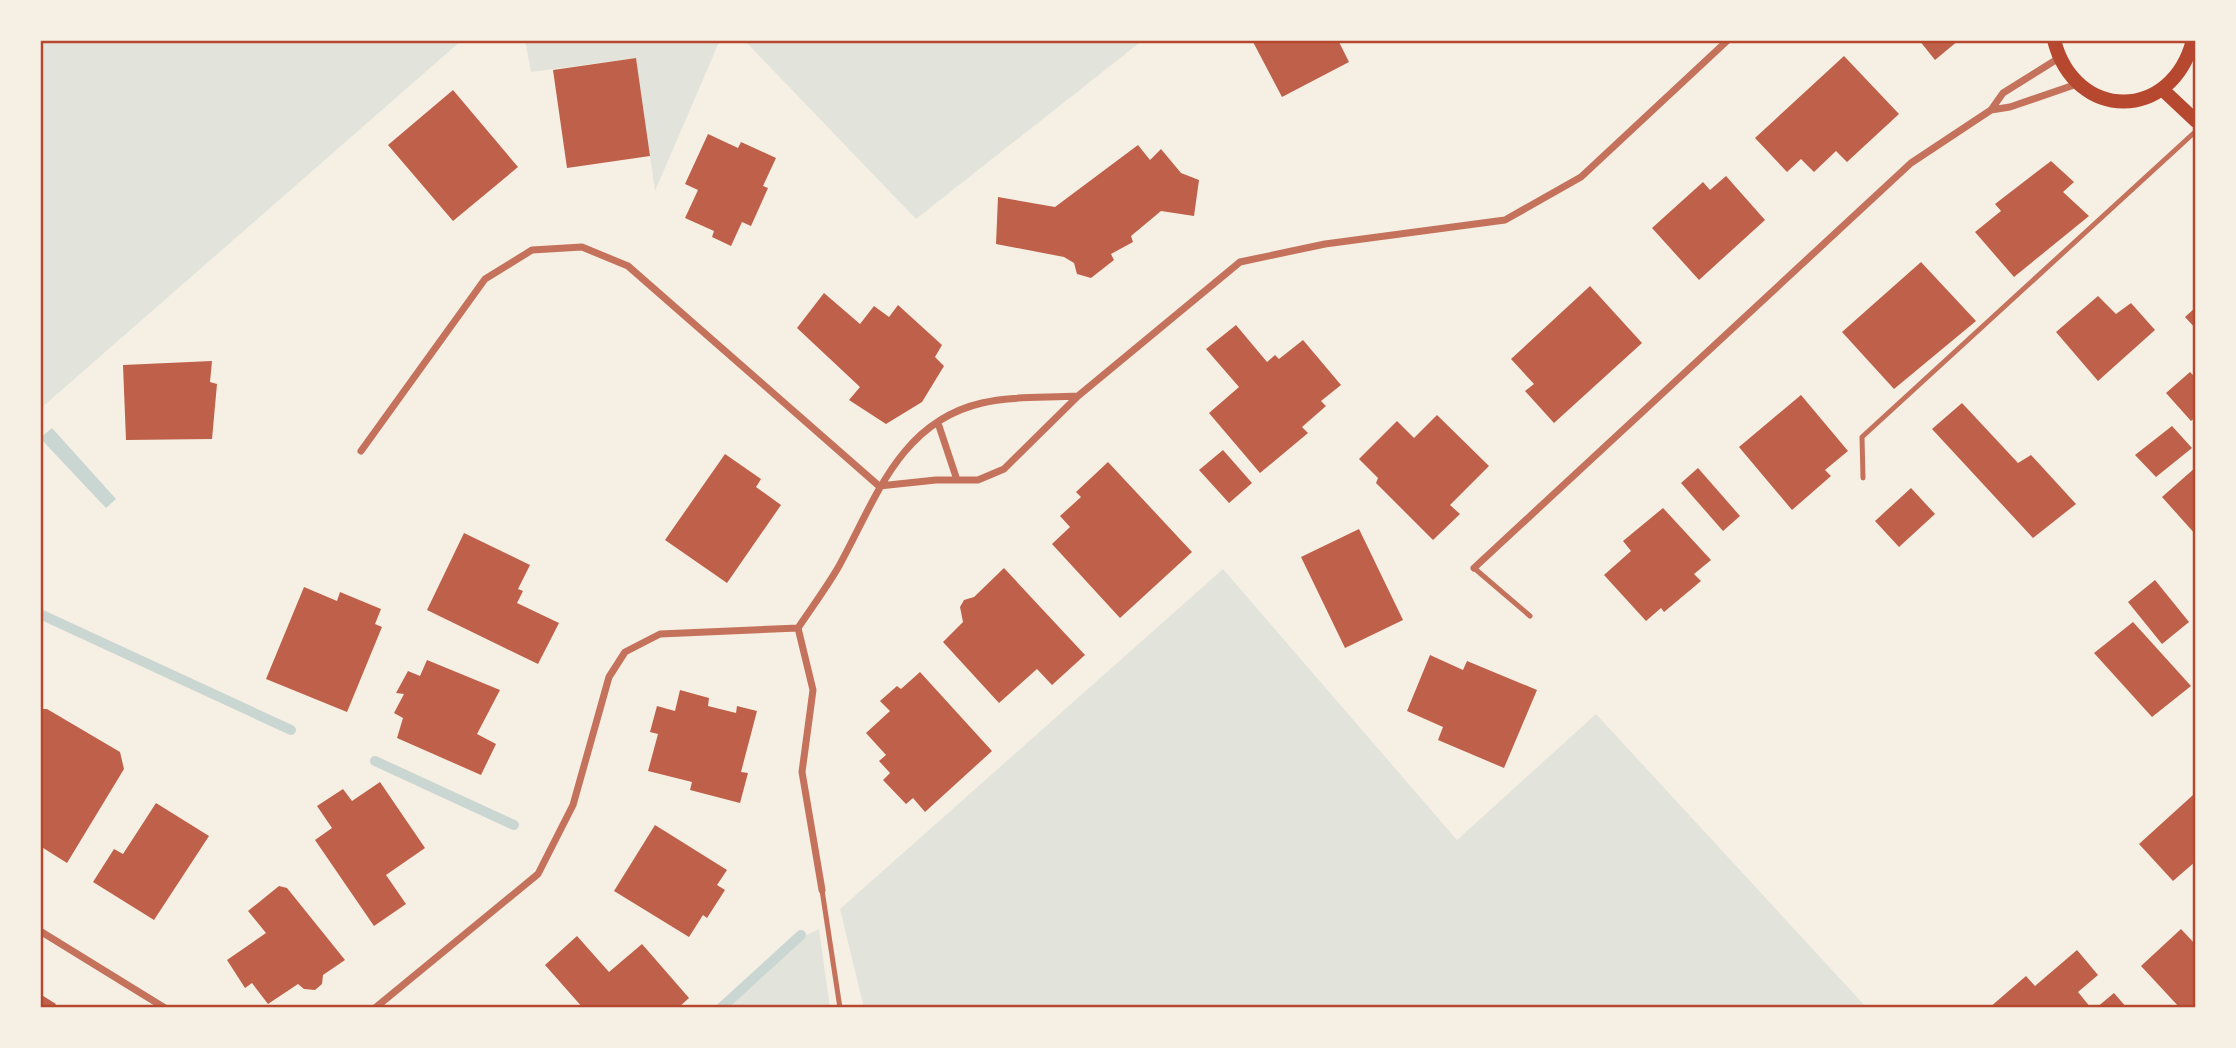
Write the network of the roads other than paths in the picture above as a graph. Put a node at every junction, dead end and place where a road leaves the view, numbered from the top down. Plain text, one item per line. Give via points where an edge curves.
1 (1728, 40) edge
2 (2054, 40) edge
3 (2193, 40) edge
4 (2059, 58) junction
5 (2192, 64) edge
6 (2077, 84) junction
7 (2163, 90) junction
8 (1991, 110) junction
9 (2196, 121) edge
10 (2196, 131) edge
11 (1078, 396) junction
12 (938, 423) junction
13 (361, 451) dead end
14 (1863, 478) dead end
15 (957, 480) junction
16 (879, 486) junction
17 (1474, 568) joint
18 (1530, 616) dead end
19 (798, 628) junction
20 (822, 890) joint
21 (40, 931) edge
22 (165, 1008) edge
23 (375, 1008) edge
24 (840, 1008) edge

1 - 11 street via 1581,177 1506,220 1325,244 1240,261
2 - 4 main road
3 - 5 main road
4 - 6 main road
4 - 8 street via 2003,93
5 - 7 main road
6 - 7 main road via 2096,96 2119,102 2141,100
6 - 8 street
7 - 9 main road
8 - 17 street via 1911,163
10 - 14 lane via 1862,437
11 - 12 street via 981,403
11 - 15 street via 1004,469 978,480
12 - 15 street
12 - 16 street via 899,455
13 - 16 street via 485,279 532,250 582,247 628,266
15 - 16 street
16 - 19 street via 839,567
17 - 18 lane
19 - 20 street via 813,690 802,772
19 - 23 street via 660,634 625,652 609,677 573,805 538,874
20 - 24 lane
21 - 22 street

